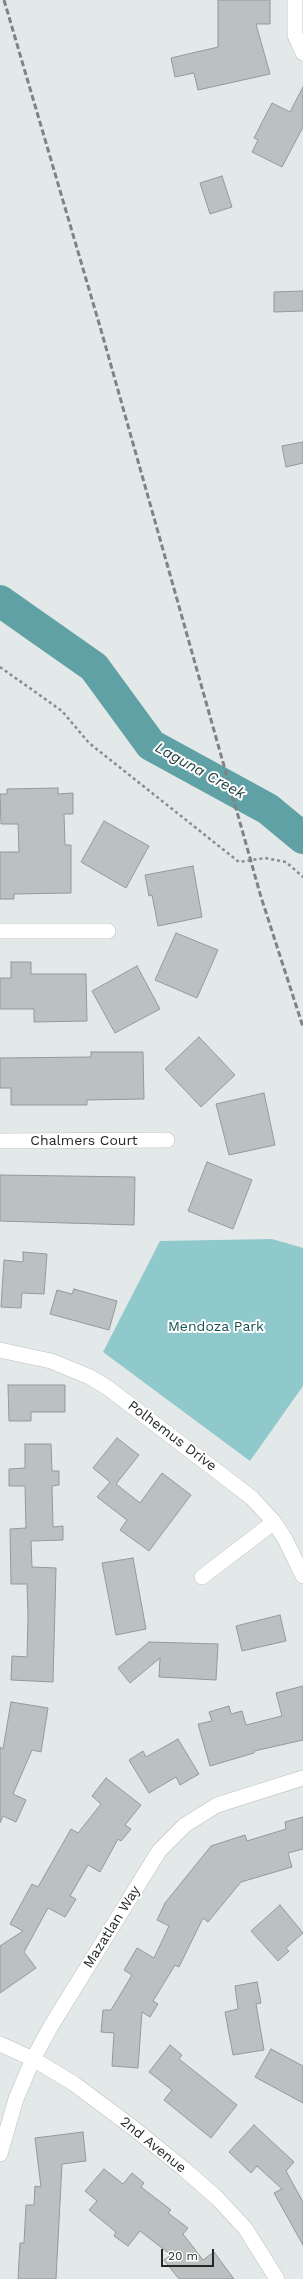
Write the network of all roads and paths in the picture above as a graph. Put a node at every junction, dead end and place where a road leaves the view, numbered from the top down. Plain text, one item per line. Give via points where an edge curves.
1 (295, 0) edge
2 (303, 53) edge
3 (0, 668) edge
4 (303, 876) edge
5 (108, 930) dead end
6 (0, 931) edge
7 (167, 1140) dead end
8 (0, 1141) edge
9 (0, 1350) edge
10 (274, 1522) junction
11 (303, 1576) edge
12 (202, 1577) dead end
13 (303, 1778) edge
14 (0, 2044) edge
15 (33, 2059) junction
16 (0, 2154) edge
17 (277, 2279) edge

1 - 2 street via 295,35
3 - 4 path via 62,711 89,743 239,862 265,858 286,862
5 - 6 street
7 - 8 street, Chalmers Court
9 - 10 street, Polhemus Drive via 51,1361 77,1371 108,1388 241,1489
10 - 11 street, Polhemus Drive via 296,1558
10 - 12 street
13 - 15 street, Mazatlan Way via 217,1805 171,1837 159,1851
14 - 15 street, 2nd Avenue
15 - 16 street, Mazatlan Way via 16,2099
15 - 17 street, 2nd Avenue via 73,2084 132,2127 217,2198 244,2228

